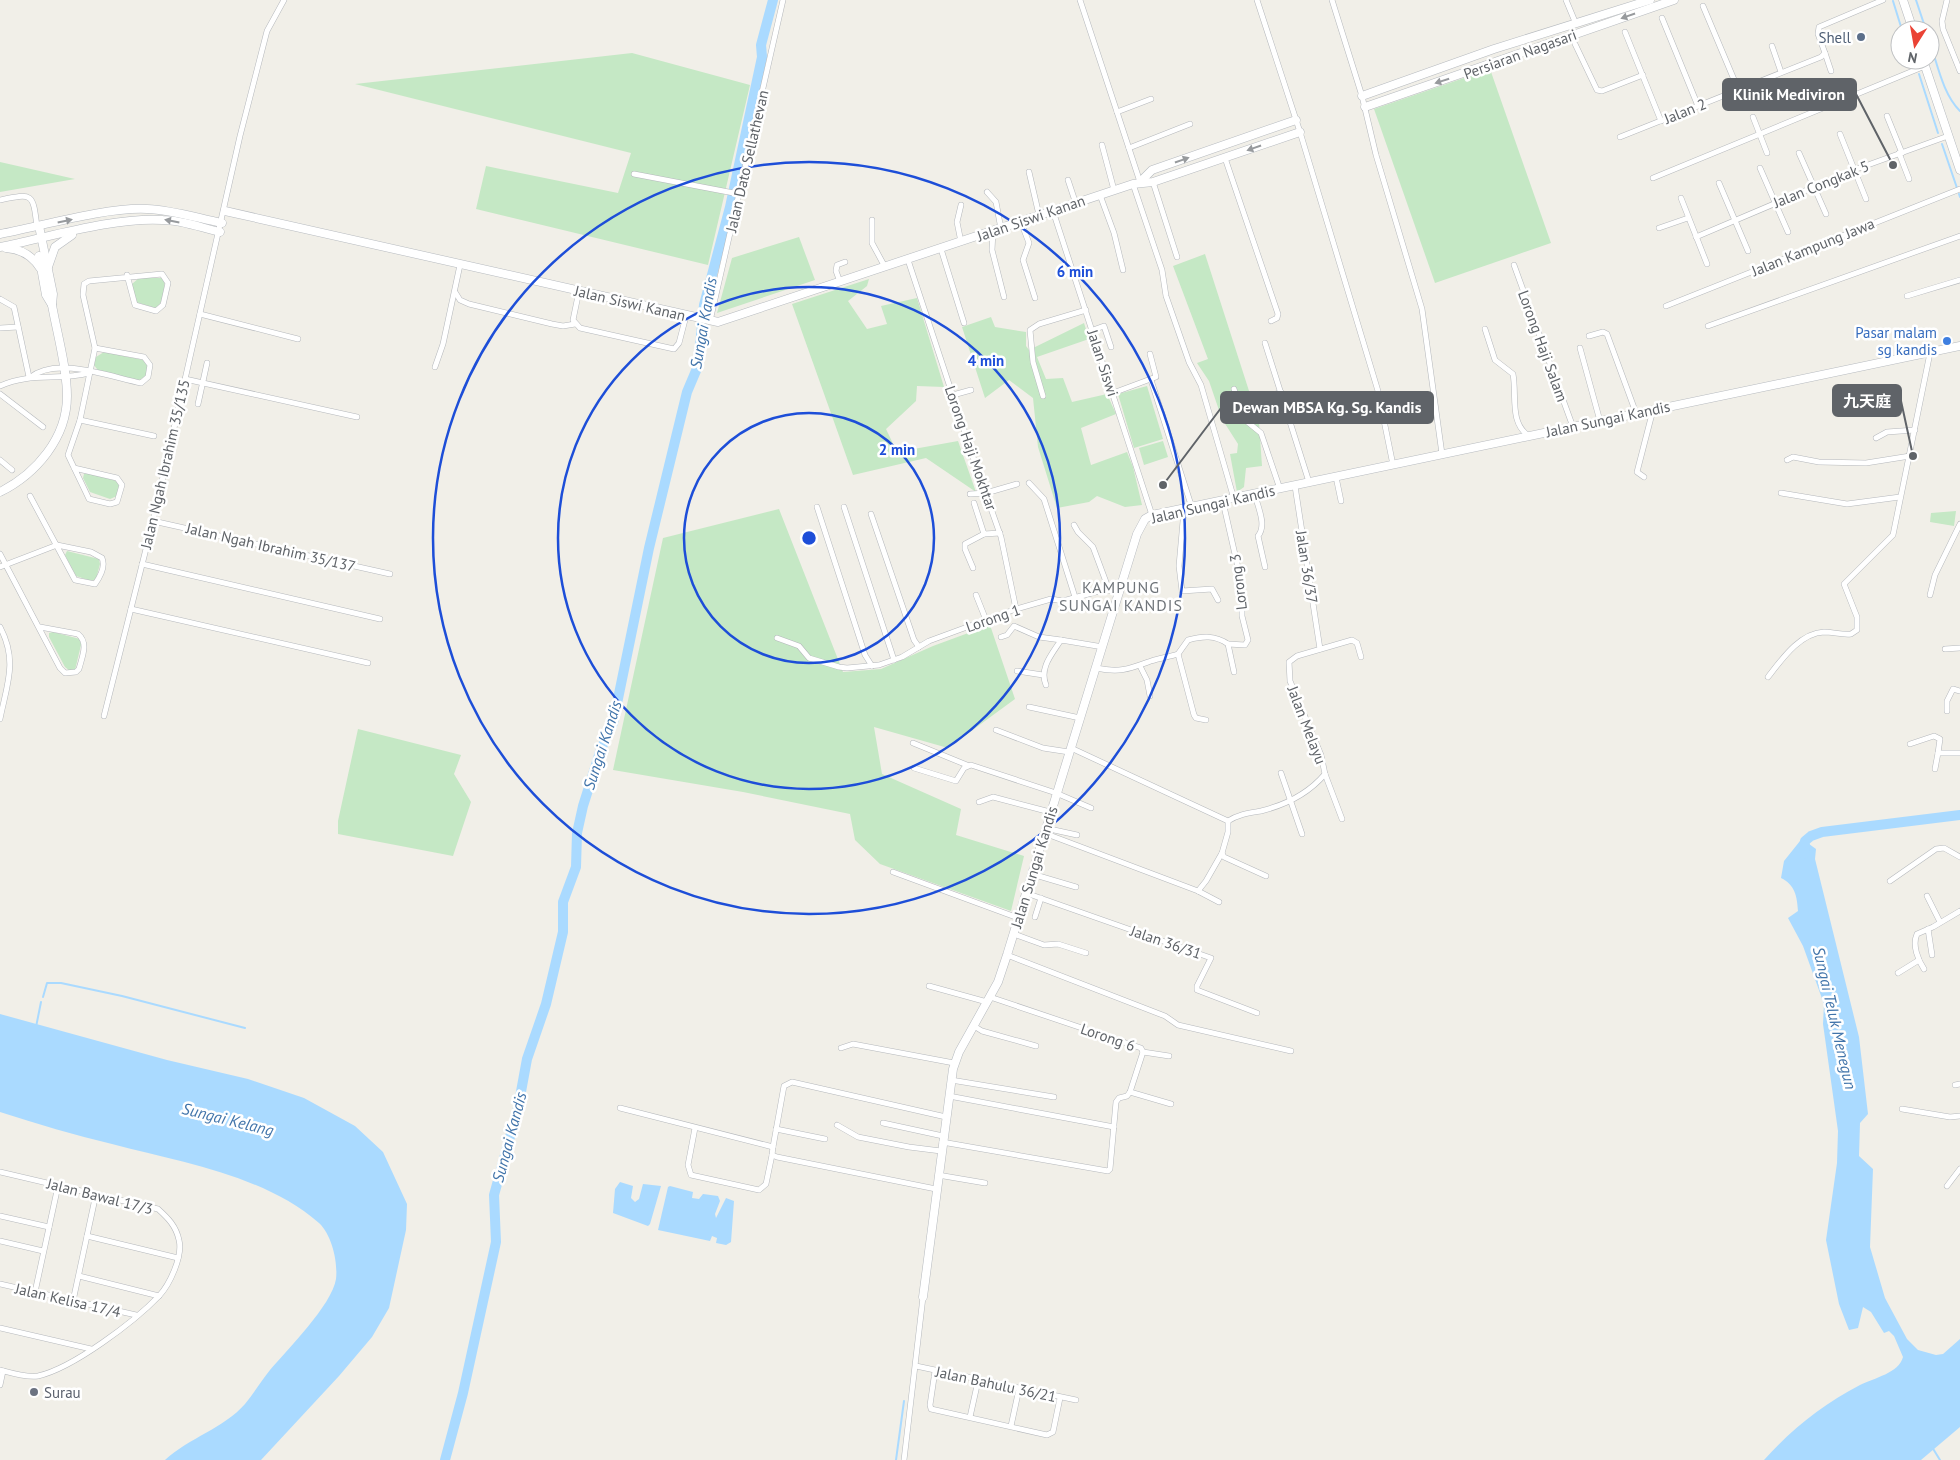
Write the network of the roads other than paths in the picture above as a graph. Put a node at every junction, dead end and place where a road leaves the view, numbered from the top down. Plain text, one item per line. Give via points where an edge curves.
1 (284, 0) edge
2 (783, 0) edge
3 (1080, 0) edge
4 (1257, 0) edge
5 (1332, 0) edge
6 (1566, 0) edge
7 (1650, 0) edge
8 (1674, 0) edge
9 (1883, 0) edge
10 (1903, 0) edge
11 (1947, 0) edge
12 (1703, 6) dead end
13 (1662, 18) dead end
14 (1910, 20) edge
15 (1576, 24) junction
16 (1625, 32) dead end
17 (1575, 44) dead end
18 (1772, 46) dead end
19 (1825, 53) junction
20 (1831, 70) dead end
21 (1908, 70) edge
22 (1926, 70) edge
23 (1781, 72) junction
24 (1960, 72) edge
25 (1642, 74) junction
26 (1738, 89) junction
27 (1376, 91) junction
28 (1362, 96) junction
29 (1151, 99) dead end
30 (1381, 101) junction
31 (1698, 106) junction
32 (1365, 107) junction
33 (1117, 112) junction
34 (1886, 116) dead end
35 (1753, 117) dead end
36 (1296, 120) junction
37 (1661, 121) junction
38 (1190, 124) dead end
39 (1279, 126) junction
40 (1300, 132) junction
41 (1760, 134) junction
42 (1840, 134) dead end
43 (1948, 136) junction
44 (1620, 137) dead end
45 (1282, 138) junction
46 (1102, 145) dead end
47 (1129, 148) junction
48 (1957, 151) edge
49 (1767, 153) dead end
50 (1799, 153) dead end
51 (1900, 153) junction
52 (1225, 158) junction
53 (1760, 168) dead end
54 (1854, 170) junction
55 (1960, 170) edge
56 (1029, 172) dead end
57 (634, 174) dead end
58 (1653, 178) dead end
59 (1909, 179) dead end
60 (1068, 180) dead end
61 (1153, 182) junction
62 (1137, 183) junction
63 (1719, 183) dead end
64 (1814, 186) junction
65 (1960, 189) edge
66 (1114, 190) junction
67 (988, 192) dead end
68 (737, 194) junction
69 (1100, 195) junction
70 (1681, 198) dead end
71 (1866, 199) dead end
72 (0, 200) edge
73 (1774, 203) junction
74 (1076, 204) junction
75 (961, 205) dead end
76 (224, 211) junction
77 (1053, 211) junction
78 (1826, 214) dead end
79 (1039, 215) junction
80 (1688, 218) junction
81 (1734, 219) junction
82 (872, 220) dead end
83 (1021, 222) junction
84 (222, 223) junction
85 (36, 227) junction
86 (1659, 228) dead end
87 (1002, 229) junction
88 (83, 230) junction
89 (220, 232) junction
90 (993, 232) junction
91 (1788, 232) dead end
92 (0, 234) edge
93 (1960, 236) edge
94 (1696, 237) junction
95 (39, 239) junction
96 (961, 242) junction
97 (0, 247) edge
98 (941, 249) junction
99 (1748, 251) dead end
100 (1176, 257) dead end
101 (908, 260) junction
102 (845, 262) dead end
103 (1707, 264) dead end
104 (460, 265) junction
105 (1514, 265) dead end
106 (886, 268) junction
107 (44, 269) junction
108 (1123, 270) dead end
109 (128, 275) junction
110 (1960, 280) edge
111 (840, 282) junction
112 (454, 292) junction
113 (579, 292) junction
114 (1004, 296) dead end
115 (1907, 296) dead end
116 (1035, 298) dead end
117 (0, 299) edge
118 (1666, 306) dead end
119 (1086, 310) junction
120 (200, 314) junction
121 (686, 316) junction
122 (708, 321) junction
123 (1271, 321) dead end
124 (964, 323) dead end
125 (574, 324) junction
126 (1708, 326) dead end
127 (18, 327) junction
128 (0, 328) edge
129 (1485, 329) dead end
130 (1093, 330) junction
131 (1589, 336) dead end
132 (298, 339) dead end
133 (1265, 343) dead end
134 (1960, 346) edge
135 (1111, 347) dead end
136 (95, 348) junction
137 (1580, 348) dead end
138 (1930, 353) junction
139 (1150, 354) dead end
140 (207, 362) dead end
141 (435, 367) dead end
142 (64, 371) junction
143 (90, 373) junction
144 (30, 377) junction
145 (185, 379) junction
146 (1151, 380) junction
147 (203, 383) junction
148 (0, 386) edge
149 (1234, 389) dead end
150 (971, 390) dead end
151 (1280, 392) junction
152 (1113, 393) junction
153 (0, 394) edge
154 (953, 395) junction
155 (1043, 396) dead end
156 (1257, 401) dead end
157 (198, 404) dead end
158 (1653, 410) junction
159 (1636, 413) junction
160 (357, 417) dead end
161 (80, 420) junction
162 (1600, 421) junction
163 (1573, 426) junction
164 (43, 427) dead end
165 (1915, 430) junction
166 (154, 436) dead end
167 (1529, 436) junction
168 (1876, 438) dead end
169 (1442, 454) junction
170 (1910, 456) junction
171 (0, 460) edge
172 (1787, 460) dead end
173 (1393, 465) junction
174 (74, 468) junction
175 (12, 470) dead end
176 (1336, 477) junction
177 (1644, 477) dead end
178 (1309, 482) junction
179 (1029, 483) dead end
180 (1017, 484) dead end
181 (1294, 486) junction
182 (1280, 489) junction
183 (0, 492) edge
184 (986, 493) junction
185 (1781, 493) dead end
186 (970, 494) dead end
187 (1255, 495) junction
188 (30, 496) dead end
189 (1900, 497) junction
190 (1234, 500) junction
191 (1342, 501) dead end
192 (1223, 502) junction
193 (974, 503) dead end
194 (817, 507) dead end
195 (844, 507) dead end
196 (1188, 509) junction
197 (871, 514) dead end
198 (1152, 515) junction
199 (153, 521) junction
200 (1960, 524) edge
201 (1074, 525) dead end
202 (1000, 533) junction
203 (984, 534) junction
204 (57, 545) junction
205 (0, 554) edge
206 (142, 564) junction
207 (6, 565) junction
208 (0, 567) edge
209 (1265, 567) dead end
210 (973, 568) dead end
211 (390, 574) dead end
212 (1109, 590) junction
213 (1120, 592) junction
214 (976, 595) dead end
215 (1930, 595) dead end
216 (1074, 597) junction
217 (1218, 600) dead end
218 (131, 609) junction
219 (1016, 610) junction
220 (380, 619) dead end
221 (986, 620) junction
222 (0, 627) edge
223 (40, 627) junction
224 (1001, 637) dead end
225 (777, 638) dead end
226 (1061, 640) junction
227 (1228, 644) junction
228 (919, 646) junction
229 (1103, 647) junction
230 (1960, 648) edge
231 (1320, 649) junction
232 (1945, 649) dead end
233 (1178, 654) junction
234 (1361, 658) dead end
235 (894, 660) junction
236 (368, 663) dead end
237 (872, 666) junction
238 (1140, 666) junction
239 (1096, 668) junction
240 (1017, 671) dead end
241 (1234, 672) dead end
242 (1043, 675) junction
243 (1768, 677) dead end
244 (1046, 685) dead end
245 (1960, 691) edge
246 (1150, 696) dead end
247 (1029, 707) dead end
248 (1947, 711) dead end
249 (104, 716) dead end
250 (1080, 718) junction
251 (0, 719) edge
252 (1206, 720) dead end
253 (996, 730) dead end
254 (913, 743) dead end
255 (1910, 744) dead end
256 (1070, 750) junction
257 (1938, 753) junction
258 (1960, 753) edge
259 (967, 765) junction
260 (914, 768) dead end
261 (1935, 769) dead end
262 (1281, 773) dead end
263 (1325, 774) junction
264 (1320, 780) junction
265 (1328, 781) junction
266 (1056, 793) junction
267 (1291, 801) junction
268 (979, 802) dead end
269 (1091, 808) dead end
270 (1050, 812) junction
271 (1342, 819) dead end
272 (1228, 821) junction
273 (1044, 831) junction
274 (1302, 834) dead end
275 (1077, 835) dead end
276 (1222, 853) junction
277 (1960, 857) edge
278 (893, 872) dead end
279 (1032, 874) junction
280 (1266, 876) dead end
281 (1890, 881) dead end
282 (1076, 887) dead end
283 (1198, 890) junction
284 (1026, 893) junction
285 (1927, 896) dead end
286 (1041, 898) junction
287 (1219, 902) dead end
288 (1960, 911) edge
289 (1035, 917) dead end
290 (1018, 918) junction
291 (1940, 922) junction
292 (1928, 930) junction
293 (1014, 934) junction
294 (1086, 953) dead end
295 (1007, 955) junction
296 (1932, 955) dead end
297 (1919, 960) junction
298 (1924, 970) dead end
299 (1898, 973) dead end
300 (929, 986) dead end
301 (988, 1000) junction
302 (1257, 1013) dead end
303 (974, 1026) junction
304 (1036, 1046) dead end
305 (841, 1048) dead end
306 (1143, 1052) junction
307 (1291, 1052) dead end
308 (1169, 1056) dead end
309 (954, 1063) junction
310 (951, 1080) junction
311 (1130, 1092) junction
312 (949, 1096) junction
313 (1054, 1097) dead end
314 (1171, 1104) dead end
315 (620, 1108) dead end
316 (1902, 1109) dead end
317 (1960, 1116) edge
318 (946, 1117) junction
319 (883, 1123) dead end
320 (837, 1125) dead end
321 (1114, 1127) junction
322 (695, 1128) junction
323 (776, 1130) junction
324 (825, 1139) dead end
325 (942, 1143) junction
326 (773, 1147) junction
327 (772, 1155) junction
328 (1960, 1169) edge
329 (0, 1172) edge
330 (938, 1174) junction
331 (985, 1183) dead end
332 (58, 1186) junction
333 (1947, 1186) dead end
334 (936, 1189) junction
335 (96, 1194) junction
336 (0, 1216) edge
337 (49, 1227) junction
338 (87, 1236) junction
339 (0, 1241) edge
340 (43, 1250) junction
341 (178, 1258) junction
342 (79, 1276) junction
343 (0, 1284) edge
344 (35, 1292) junction
345 (159, 1296) junction
346 (923, 1297) joint
347 (72, 1301) junction
348 (136, 1315) junction
349 (0, 1328) edge
350 (91, 1349) junction
351 (916, 1366) junction
352 (2, 1371) edge
353 (935, 1371) junction
354 (978, 1381) junction
355 (0, 1382) edge
356 (1019, 1390) junction
357 (1060, 1398) junction
358 (1076, 1400) dead end
359 (970, 1417) junction
360 (1011, 1426) junction
361 (904, 1460) edge

1 - 76 street, Jalan Ngah Ibrahim 35/135 via 267,31
2 - 68 street, Jalan Dato Sellathevan
3 - 33 street
4 - 36 street
5 - 28 street
6 - 15 street
7 - 15 street, Persiaran Nagasari
8 -> 30 street, Persiaran Nagasari
9 - 19 street via 1819,27 1818,34
10 - 14 street
11 - 24 street via 1943,29
12 - 26 street
13 - 31 street
15 - 27 street, Persiaran Nagasari
16 - 25 street
17 - 25 street via 1597,90
18 - 23 street
19 - 20 street
19 - 23 street, Jalan 2
21 - 41 street
22 - 43 street
23 - 26 street, Jalan 2
25 - 37 street
26 - 31 street, Jalan 2
27 - 28 street, Persiaran Nagasari
27 - 30 street via 1372,99
28 - 32 street
29 - 33 street
30 - 32 street, Persiaran Nagasari
31 - 37 street, Jalan 2
32 - 169 street via 1426,324
33 - 47 street
34 - 51 street
35 - 41 street
36 - 39 street, Jalan Siswi Kanan
36 - 40 street
37 - 44 street, Jalan 2
38 - 47 street
39 - 45 street via 1289,128
62 -> 39 street, Jalan Siswi Kanan via 1152,170
40 - 45 street, Jalan Siswi Kanan
40 - 173 street via 1378,391
41 - 49 street
41 - 58 street
42 - 54 street
43 - 48 street
43 - 51 street, Jalan Congkak 5
45 -> 52 street, Jalan Siswi Kanan
46 - 66 street
47 - 62 street
48 - 55 street
50 - 64 street
51 - 54 street, Jalan Congkak 5
51 - 59 street
52 - 61 street, Jalan Siswi Kanan
52 - 123 street via 1278,314
53 - 73 street
54 - 64 street, Jalan Congkak 5
54 - 71 street
56 - 79 street
57 - 68 street
60 - 74 street
61 - 62 street, Jalan Siswi Kanan
61 - 100 street
62 - 66 street, Jalan Siswi Kanan
62 - 190 street via 1162,270 1166,296 1188,362 1201,384
63 - 81 street
64 - 73 street, Jalan Congkak 5
64 - 78 street
65 - 118 street, Jalan Kampung Jawa
66 - 69 street, Jalan Siswi Kanan
67 - 87 street via 996,202
68 - 122 street, Jalan Dato Sellathevan
69 - 74 street, Jalan Siswi Kanan
69 - 108 street
70 - 80 street
72 - 85 street via 24,195 30,198 34,204
73 - 81 street, Jalan Congkak 5
73 - 91 street
74 - 77 street, Jalan Siswi Kanan
75 - 96 street via 957,222
76 - 84 street, Jalan Ngah Ibrahim 35/135
76 - 104 street, Jalan Siswi Kanan
77 - 79 street, Jalan Siswi Kanan
77 - 119 street, Jalan Siswi
79 - 83 street, Jalan Siswi Kanan
80 - 86 street
80 - 94 street
81 - 94 street, Jalan Congkak 5
81 - 99 street
82 - 106 street via 872,243
83 - 87 street, Jalan Siswi Kanan
83 - 116 street via 1029,243 1023,260
85 -> 84 street via 144,209
84 - 89 street, Jalan Ngah Ibrahim 35/135
85 - 92 street
85 - 95 street
87 - 90 street, Jalan Siswi Kanan
89 -> 88 street via 150,219
88 - 95 street
88 - 107 street via 55,247
89 - 120 street, Jalan Ngah Ibrahim 35/135
90 - 96 street, Jalan Siswi Kanan
90 - 114 street via 992,250
93 - 126 street
94 - 103 street
95 - 97 street
95 - 107 street
96 - 98 street, Jalan Siswi Kanan
97 - 107 street via 16,249 30,256
98 - 101 street, Jalan Siswi Kanan
98 - 124 street
101 - 106 street, Jalan Siswi Kanan
101 - 154 street, Lorong Haji Mokhtar
102 - 111 street via 837,265
104 - 112 street
104 - 113 street, Jalan Siswi Kanan
105 - 163 street, Lorong Haji Salam
106 - 111 street, Jalan Siswi Kanan
107 - 142 street via 52,294
109 - 109 street via 162,274 167,278 162,308 152,311 135,305
109 - 136 street via 84,284 83,295
110 - 115 street
111 - 122 street, Jalan Siswi Kanan via 718,322
112 - 125 street via 460,300 470,304 552,324
112 - 141 street
113 - 121 street, Jalan Siswi Kanan
113 - 125 street via 572,320
117 - 127 street via 14,307
119 - 130 street, Jalan Siswi
119 - 155 street via 1039,324 1030,330 1033,362
120 - 132 street
120 - 145 street, Jalan Ngah Ibrahim 35/135
121 - 122 street, Jalan Siswi Kanan
121 - 125 street via 679,343 670,350
127 - 128 street
127 - 144 street
129 - 167 street via 1495,360 1513,374 1514,409 1521,430
130 - 135 street via 1104,326
130 - 152 street, Jalan Siswi
131 - 159 street via 1607,334
133 - 151 street
134 - 138 street, Jalan Sungai Kandis
136 - 143 street
136 - 143 street via 144,357 150,365 149,371 141,383
137 - 162 street
138 - 158 street, Jalan Sungai Kandis
138 - 165 street
139 - 146 street via 1156,374
140 - 147 street
142 - 143 street via 77,376
142 - 144 street via 37,379
142 - 183 street via 67,397 59,433 50,450 29,473
143 - 161 street
144 - 148 street
145 - 147 street
145 - 199 street, Jalan Ngah Ibrahim 35/135
146 - 152 street
146 - 196 street
147 - 157 street
147 - 160 street
149 - 182 street via 1245,420 1261,433
150 - 154 street
151 - 156 street
151 - 178 street
152 - 198 street, Jalan Siswi
153 - 164 street
154 - 184 street, Lorong Haji Mokhtar
158 - 159 street, Jalan Sungai Kandis
158 - 177 street via 1637,472
159 - 162 street, Jalan Sungai Kandis
161 - 166 street
161 - 174 street via 68,455
162 - 163 street, Jalan Sungai Kandis
163 - 167 street, Jalan Sungai Kandis
165 - 168 street via 1887,432
165 - 170 street
167 - 169 street, Jalan Sungai Kandis
169 - 173 street, Jalan Sungai Kandis
170 - 172 street via 1866,463 1819,462 1793,457
170 - 189 street
171 - 175 street
173 - 176 street, Jalan Sungai Kandis
174 - 174 street via 117,478 122,485 117,502 110,504 89,499
176 - 178 street, Jalan Sungai Kandis
176 - 191 street
178 - 181 street, Jalan Sungai Kandis
179 - 216 street via 1044,500
180 - 184 street
181 - 182 street, Jalan Sungai Kandis
181 - 231 street, Jalan 36/37
182 - 187 street, Jalan Sungai Kandis
184 - 186 street
184 - 202 street, Lorong Haji Mokhtar
185 - 189 street via 1847,504
187 - 190 street, Jalan Sungai Kandis
187 - 209 street via 1263,524 1258,536
188 - 204 street
189 - 243 street via 1890,539 1844,584 1857,617 1857,630 1851,634 1823,632 1806,636
190 - 192 street, Jalan Sungai Kandis
192 - 196 street, Jalan Sungai Kandis
192 - 227 street, Lorong 3 via 1242,585 1242,616 1248,640 1245,645
193 - 203 street
194 - 237 street via 865,654
195 - 235 street
196 - 198 street, Jalan Sungai Kandis
196 - 217 street via 1179,566 1182,591 1212,589
197 - 228 street via 914,640
198 - 213 street, Jalan Sungai Kandis via 1141,524
199 - 206 street, Jalan Ngah Ibrahim 35/135
199 - 211 street, Jalan Ngah Ibrahim 35/137
200 - 215 street via 1935,575
201 - 212 street via 1093,547
202 - 203 street
202 - 219 street, Lorong Haji Mokhtar
203 - 210 street via 965,544 964,549
204 - 204 street via 91,552 102,558 100,578 95,584 75,580
204 - 207 street
205 - 207 street
206 - 218 street, Jalan Ngah Ibrahim 35/135
206 - 220 street
207 - 208 street
207 - 223 street
212 - 213 street, Lorong 1
212 - 216 street, Lorong 1
213 - 229 street, Jalan Sungai Kandis
214 - 221 street
216 - 219 street, Lorong 1 via 1063,601 1051,599
218 - 236 street
218 - 249 street, Jalan Ngah Ibrahim 35/135
219 - 221 street, Lorong 1
221 - 228 street, Lorong 1
222 - 251 street via 10,650 11,662
223 - 223 street via 78,634 83,638 85,643 76,672 65,673 60,668
224 - 226 street via 1014,626 1039,637
225 - 237 street, Lorong 1 via 799,646 810,658 839,667
226 - 229 street
226 - 242 street via 1046,662
227 - 233 street via 1215,637 1198,637 1188,640
227 - 241 street
228 - 235 street, Lorong 1 via 910,654
229 - 239 street, Jalan Sungai Kandis
230 - 232 street
231 - 234 street, Jalan Melayu via 1355,640
231 - 263 street, Jalan Melayu via 1291,659 1288,666 1290,681 1321,755
233 - 238 street
233 - 252 street via 1194,715
235 - 237 street, Lorong 1
238 - 239 street via 1121,671
238 - 246 street
239 - 250 street, Jalan Sungai Kandis
240 - 242 street
242 - 244 street
245 - 248 street via 1953,690
247 - 250 street
250 - 256 street, Jalan Sungai Kandis
253 - 256 street via 1043,748
254 - 259 street
255 - 257 street via 1937,737 1940,739
256 - 266 street, Jalan Sungai Kandis
256 - 272 street
257 - 258 street
257 - 261 street
259 - 260 street via 956,781
259 - 266 street
262 - 267 street
263 - 264 street
263 - 265 street, Jalan Melayu
264 - 265 street
264 - 267 street
265 - 271 street, Jalan Melayu
266 - 269 street
266 - 270 street, Jalan Sungai Kandis
267 - 272 street
267 - 274 street
268 - 270 street via 993,797
270 - 273 street, Jalan Sungai Kandis
272 - 276 street
273 - 275 street
273 - 279 street, Jalan Sungai Kandis
273 - 283 street
276 - 280 street via 1224,857
276 - 283 street
277 - 281 street via 1944,848 1936,849
278 - 290 street
279 - 282 street
279 - 284 street, Jalan Sungai Kandis
283 - 287 street
284 - 286 street, Jalan 36/31
284 - 290 street, Jalan Sungai Kandis
285 - 291 street
286 - 289 street
286 - 302 street, Jalan 36/31 via 1211,958 1197,990
288 - 291 street
290 - 293 street, Jalan Sungai Kandis
291 - 292 street
292 - 296 street
292 - 297 street via 1915,938
293 - 294 street via 1044,945 1058,944
293 - 295 street, Jalan Sungai Kandis
295 - 301 street, Jalan Sungai Kandis
295 - 307 street via 1165,1016 1178,1024
297 - 298 street
297 - 299 street
300 - 301 street, Lorong 6
301 - 303 street, Jalan Sungai Kandis
301 - 306 street, Lorong 6 via 1141,1048
303 - 304 street
303 - 309 street, Jalan Sungai Kandis
305 - 309 street via 853,1044
306 - 308 street
306 - 311 street, Lorong 6
309 - 310 street, Jalan Sungai Kandis
310 - 312 street, Jalan Sungai Kandis
310 - 313 street
311 - 314 street
311 - 321 street, Lorong 6 via 1116,1102
312 - 318 street, Jalan Sungai Kandis
312 - 321 street
315 - 322 street
316 - 317 street
318 - 323 street via 792,1082 784,1086
318 - 325 street, Jalan Sungai Kandis
319 - 325 street
320 - 325 street via 858,1137 909,1147
321 - 325 street, Lorong 6 via 1108,1171
322 - 326 street
322 - 327 street via 688,1165 691,1175 759,1190 766,1184
323 - 324 street
323 - 326 street
325 - 330 street, Jalan Sungai Kandis
326 - 327 street
327 - 334 street
328 - 333 street
329 - 332 street, Jalan Bawal 17/3
330 - 331 street
330 - 334 street, Jalan Sungai Kandis
332 - 335 street, Jalan Bawal 17/3
332 - 337 street
334 - 346 street, Jalan Sungai Kandis
335 - 338 street
335 - 341 street, Jalan Bawal 17/3 via 158,1209 173,1223 180,1241
336 - 337 street
337 - 340 street
338 - 341 street
338 - 342 street
339 - 340 street
340 - 344 street
341 - 345 street, Jalan Bawal 17/3
342 - 345 street
342 - 347 street
343 - 344 street, Jalan Kelisa 17/4
344 - 347 street, Jalan Kelisa 17/4
345 - 348 street, Jalan Bawal 17/3
346 - 351 street
347 - 348 street, Jalan Kelisa 17/4
348 - 350 street, Jalan Bawal 17/3
349 - 350 street
350 - 352 street, Jalan Bawal 17/3 via 65,1365 35,1377
351 - 353 street, Jalan Bahulu 36/21
351 - 361 street
352 - 355 street
353 - 354 street, Jalan Bahulu 36/21
353 - 359 street via 930,1407
354 - 356 street, Jalan Bahulu 36/21
354 - 359 street
356 - 357 street, Jalan Bahulu 36/21
356 - 360 street
357 - 358 street, Jalan Bahulu 36/21
357 - 360 street via 1050,1434
359 - 360 street

